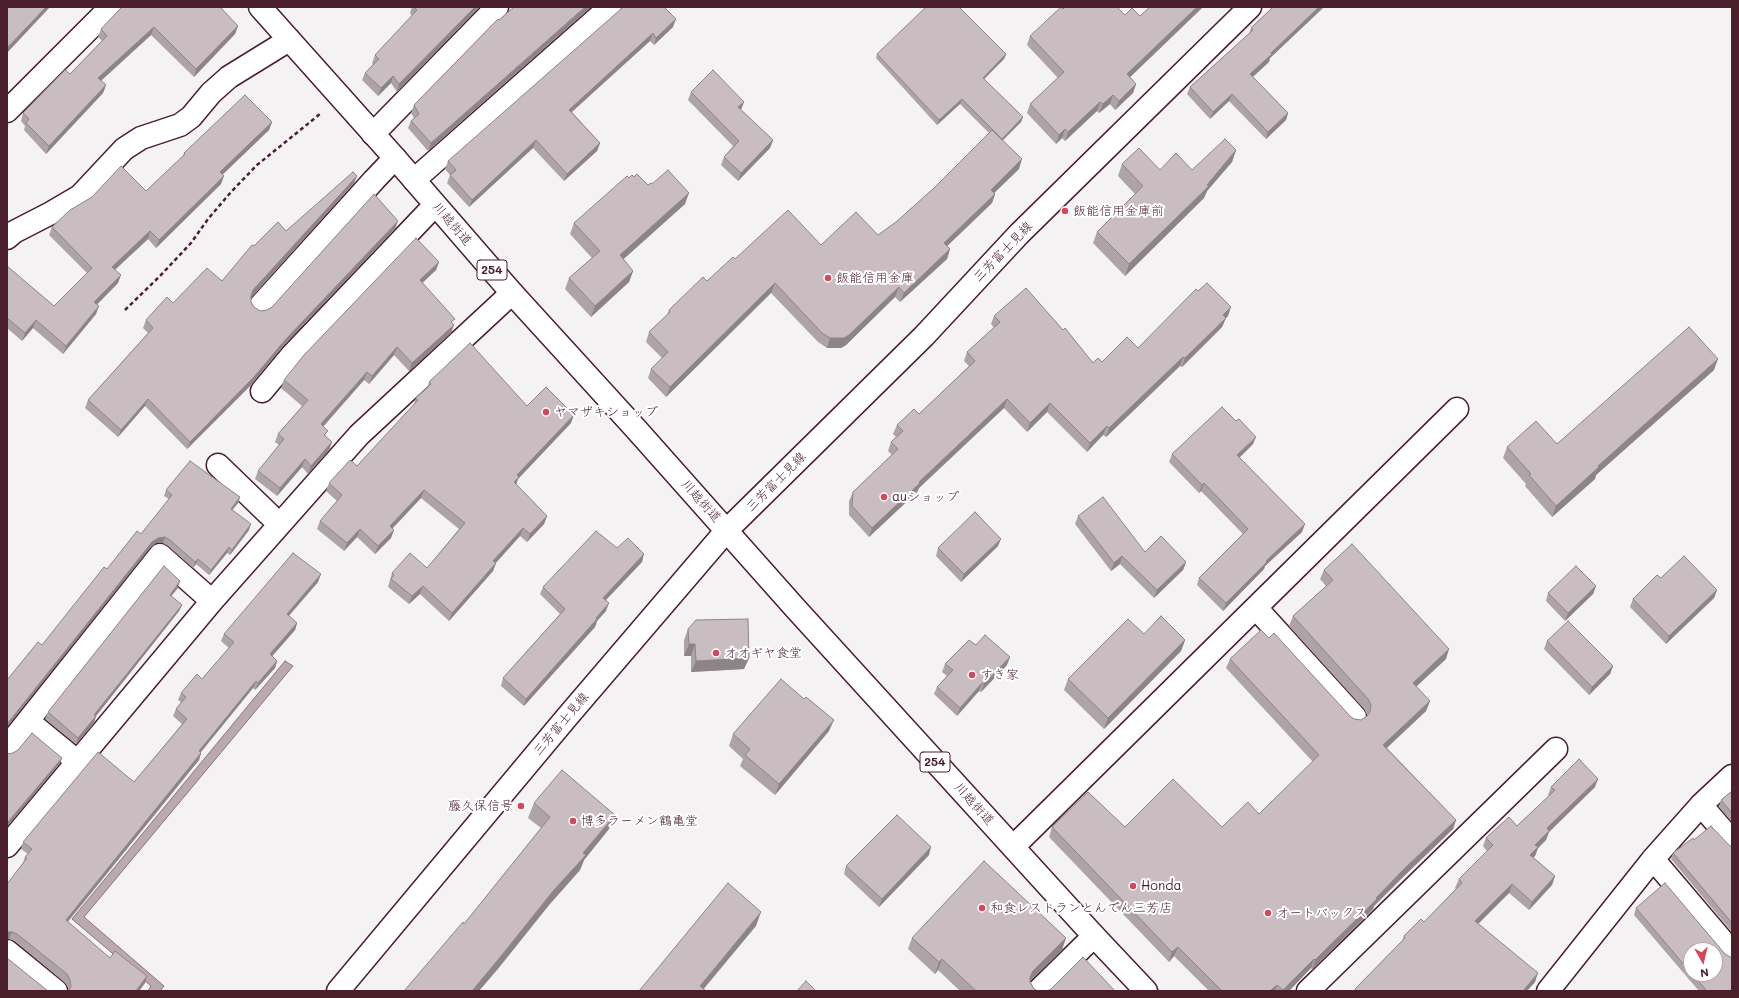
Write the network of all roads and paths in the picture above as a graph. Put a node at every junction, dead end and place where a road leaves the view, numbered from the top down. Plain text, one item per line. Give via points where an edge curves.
1 (111, 7) edge
2 (260, 7) edge
3 (497, 7) edge
4 (610, 7) edge
5 (1250, 7) edge
6 (290, 40) junction
7 (7, 112) edge
8 (320, 114) dead end
9 (373, 134) junction
10 (395, 158) junction
11 (414, 180) junction
12 (435, 205) junction
13 (7, 238) edge
14 (512, 293) junction
15 (260, 306) dead end
16 (125, 310) dead end
17 (262, 391) dead end
18 (1457, 409) dead end
19 (218, 465) dead end
20 (279, 524) junction
21 (727, 530) junction
22 (212, 601) junction
23 (1256, 608) junction
24 (1355, 717) dead end
25 (28, 721) junction
26 (7, 747) edge
27 (1556, 749) dead end
28 (78, 762) junction
29 (1732, 776) edge
30 (1701, 805) junction
31 (1732, 841) edge
32 (7, 846) edge
33 (1013, 847) junction
34 (1653, 859) junction
35 (1094, 936) junction
36 (7, 951) edge
37 (1732, 952) edge
38 (56, 991) edge
39 (338, 991) edge
40 (1038, 991) edge
41 (1146, 991) edge
42 (1308, 991) edge
43 (1548, 991) edge

1 - 7 main road
2 - 6 main road, 川越街道 / 254
3 - 9 main road
4 - 11 main road
5 - 21 main road, 三芳富士見線 via 1019,234 924,336
6 - 9 main road, 川越街道 / 254
6 - 13 main road via 229,77 211,92 191,118 180,125 141,138 124,149 80,196
8 - 16 path via 258,165 231,192 191,243
9 - 10 main road, 川越街道 / 254
10 - 11 main road, 川越街道 / 254
10 - 15 main road
11 - 12 main road, 川越街道 / 254
12 - 14 main road, 川越街道 / 254
12 - 17 main road via 292,355
14 - 20 main road via 359,435
14 - 21 main road, 川越街道 / 254
18 - 23 main road
19 - 20 main road
20 - 22 main road
21 - 33 main road, 川越街道 / 254
21 - 39 main road, 三芳富士見線 via 566,717
22 - 25 main road via 160,555
22 - 28 main road
23 - 24 main road
23 - 33 main road
25 - 26 main road
25 - 28 main road
27 - 42 main road
28 - 32 main road
29 - 30 main road
30 - 31 main road
30 - 34 main road
33 - 35 main road, 川越街道 / 254
34 - 37 main road
34 - 43 main road
35 - 40 main road
35 - 41 main road, 川越街道 / 254
36 - 38 main road

